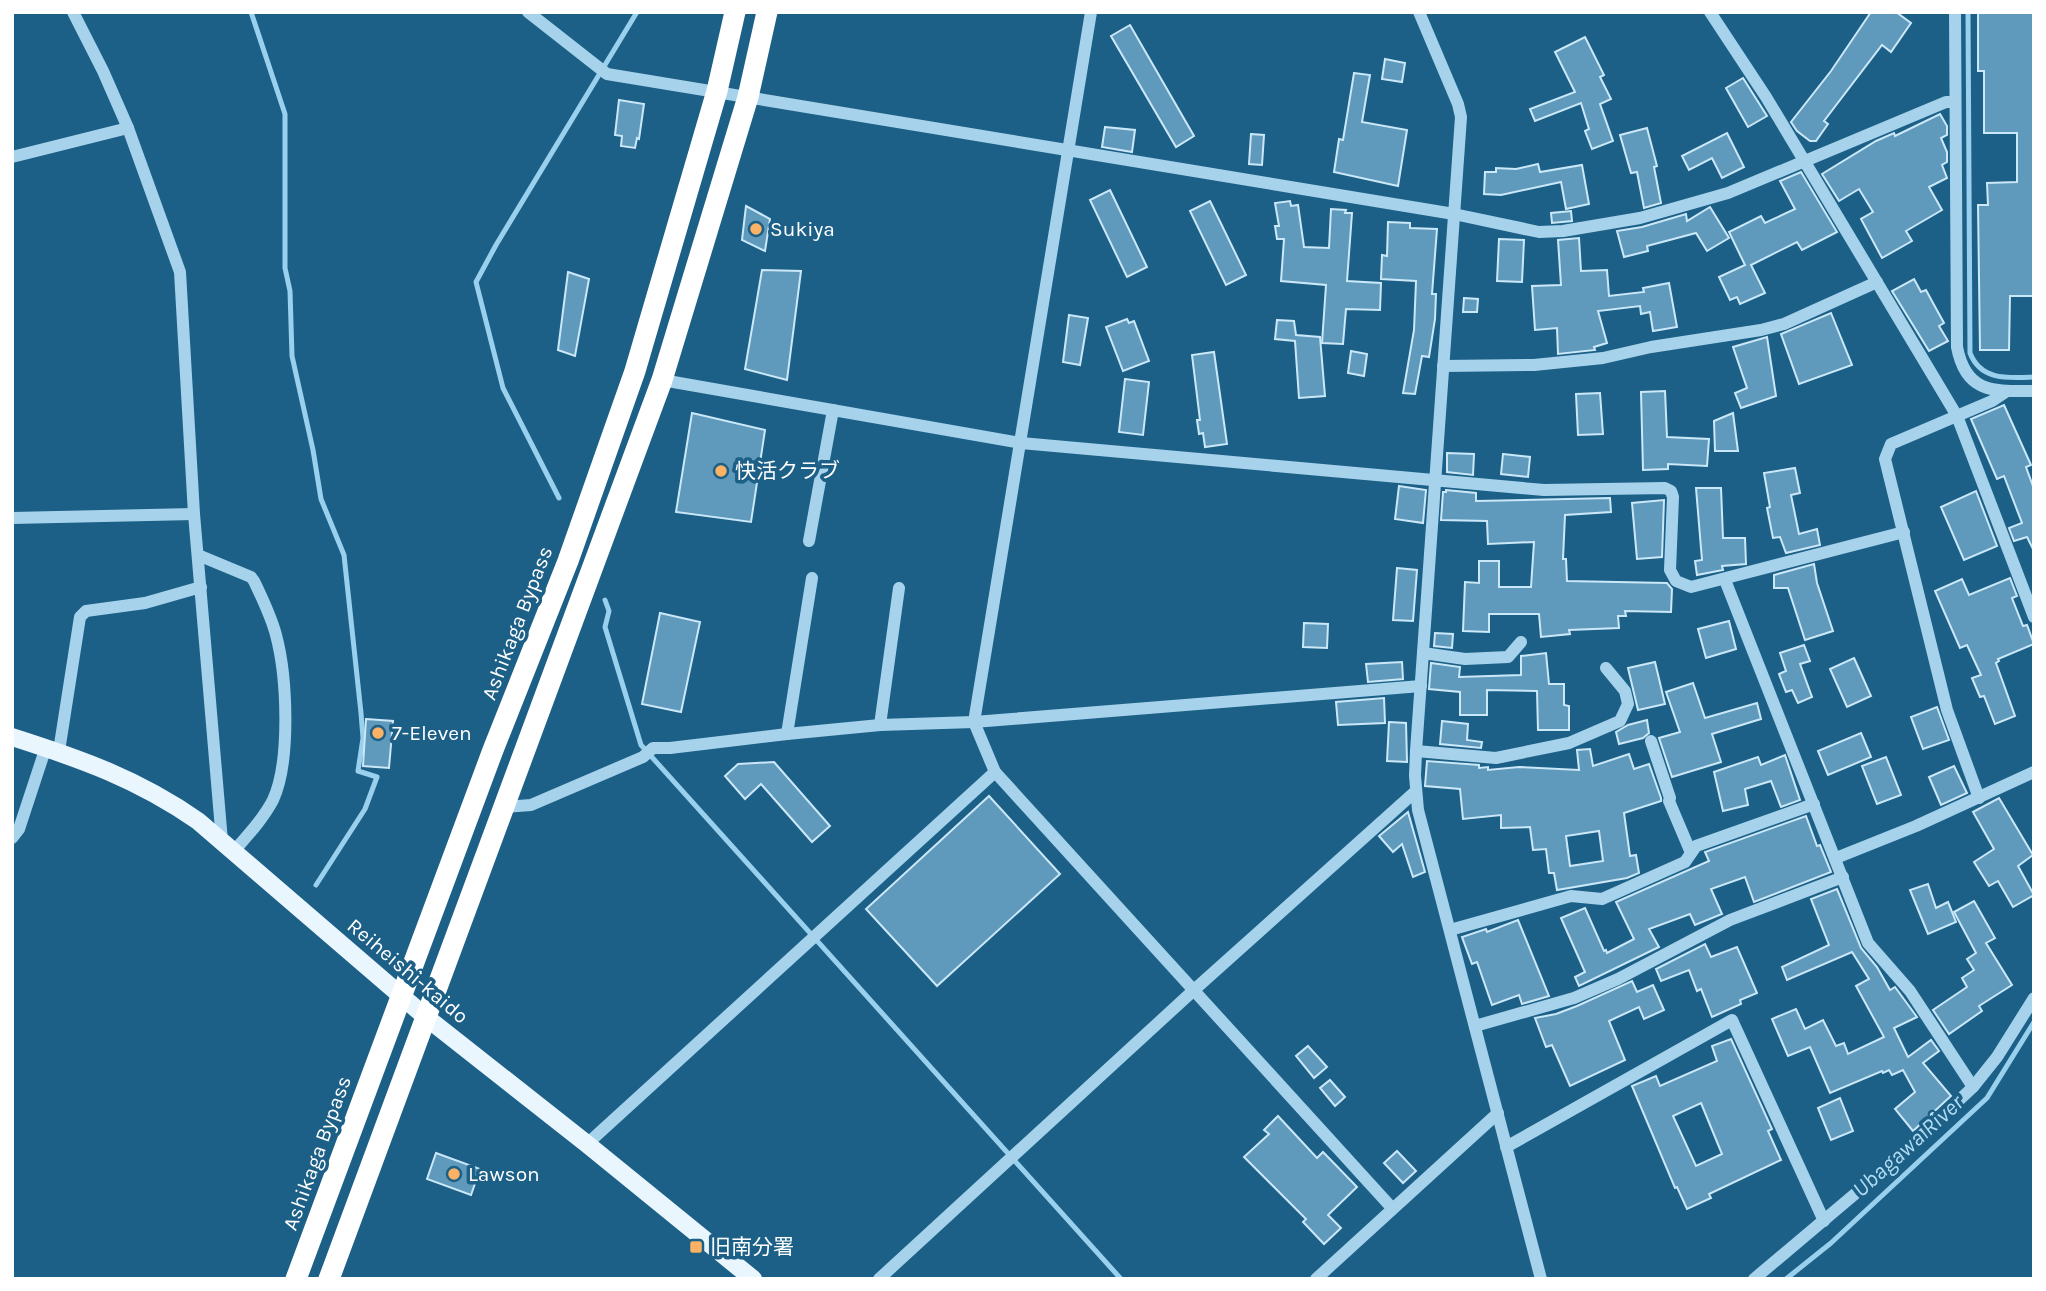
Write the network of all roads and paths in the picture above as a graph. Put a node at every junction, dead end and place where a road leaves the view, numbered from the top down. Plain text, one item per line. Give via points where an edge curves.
1 (74, 12) edge
2 (528, 12) edge
3 (735, 12) edge
4 (767, 12) edge
5 (1091, 12) edge
6 (1419, 12) edge
7 (1710, 12) edge
8 (1955, 12) edge
9 (717, 91) junction
10 (748, 97) junction
11 (1955, 102) junction
12 (128, 128) junction
13 (1069, 151) junction
14 (12, 157) edge
15 (1805, 162) junction
16 (1454, 214) junction
17 (1877, 282) junction
18 (1443, 366) junction
19 (663, 380) junction
20 (2007, 391) junction
21 (2034, 391) edge
22 (833, 410) junction
23 (1957, 416) junction
24 (1021, 443) junction
25 (1435, 481) junction
26 (194, 514) junction
27 (12, 517) edge
28 (1905, 532) junction
29 (810, 541) dead end
30 (198, 555) junction
31 (812, 578) dead end
32 (1726, 580) junction
33 (201, 587) junction
34 (899, 588) dead end
35 (2034, 618) edge
36 (1521, 642) dead end
37 (1423, 653) junction
38 (1606, 668) dead end
39 (1421, 686) junction
40 (974, 722) junction
41 (880, 725) junction
42 (787, 734) junction
43 (12, 737) edge
44 (1651, 741) dead end
45 (52, 749) junction
46 (1416, 751) junction
47 (995, 772) junction
48 (2034, 772) edge
49 (1416, 791) junction
50 (1979, 798) junction
51 (1814, 804) junction
52 (505, 807) junction
53 (12, 838) edge
54 (228, 846) junction
55 (1691, 853) junction
56 (1836, 858) junction
57 (1843, 877) junction
58 (1450, 930) junction
59 (1194, 990) junction
60 (401, 996) junction
61 (2034, 998) edge
62 (428, 1018) junction
63 (1475, 1026) junction
64 (1973, 1087) junction
65 (1498, 1113) junction
66 (587, 1144) junction
67 (1506, 1147) junction
68 (1392, 1208) junction
69 (1824, 1221) junction
70 (296, 1279) edge
71 (329, 1279) edge
72 (753, 1279) edge
73 (879, 1279) edge
74 (1316, 1279) edge
75 (1541, 1279) edge
76 (1754, 1279) edge

1 - 12 street
2 - 9 street via 601,71
3 - 9 highway, Ashikaga Bypass
4 - 10 highway
5 - 13 street
6 - 16 street via 1461,117
7 - 15 street
8 - 11 street
9 - 10 street
9 - 60 highway, Ashikaga Bypass via 635,371 568,561
10 - 13 street
10 - 19 highway
11 - 15 street
11 - 20 street via 1957,347 1972,381
12 - 14 street
12 - 26 street via 180,272
13 - 16 street
13 - 24 street
15 - 16 street via 1728,193 1640,218 1563,231 1539,232
15 - 17 street
16 - 18 street
17 - 18 street via 1762,330 1603,358 1534,365
17 - 23 street
18 - 25 street
19 - 22 street
19 - 52 highway
20 - 21 street
20 - 23 street
22 - 24 street
22 - 29 street
23 - 28 street via 1891,444 1886,451
23 - 35 street
24 - 25 street
24 - 40 street
25 - 32 street via 1544,490 1665,488 1673,496 1672,577 1691,587
25 - 37 street
26 - 27 street
26 - 30 street
28 - 32 street
28 - 50 street via 1947,710
30 - 33 street
30 - 54 street via 254,581 276,636 284,684 279,784 264,815
31 - 42 street
32 - 51 street
33 - 45 street via 145,603 86,611 80,617
33 - 54 street
34 - 41 street
36 - 37 street via 1508,657 1465,659
37 - 39 street
38 - 46 street via 1625,691 1628,704 1620,721 1569,743 1496,758
39 - 40 street
39 - 46 street
40 - 41 street
40 - 47 street
41 - 42 street
42 - 52 street via 653,748 643,757 531,805
43 - 45 main road, Reiheishi-kaido
44 - 55 street
45 - 53 street
45 - 54 main road, Reiheishi-kaido via 135,781
46 - 49 street
47 - 59 street
47 - 66 street
48 - 50 street
49 - 58 street
49 - 59 street
50 - 56 street
51 - 55 street via 1696,846
51 - 56 street
52 - 62 highway
54 - 60 main road, Reiheishi-kaido
55 - 58 street via 1685,862 1602,899 1571,895
56 - 57 street
57 - 63 street via 1730,920 1574,998
57 - 64 street via 1868,943 1910,991
58 - 63 street
59 - 68 street
59 - 73 street
60 - 62 main road, Reiheishi-kaido
60 - 70 highway, Ashikaga Bypass
61 - 64 street
62 - 66 main road, Reiheishi-kaido
62 - 71 highway
63 - 65 street
64 - 69 street
65 - 67 street
65 - 68 street
66 - 72 main road, Reiheishi-kaido
67 - 69 street via 1732,1020
67 - 75 street
68 - 74 street
69 - 76 street

